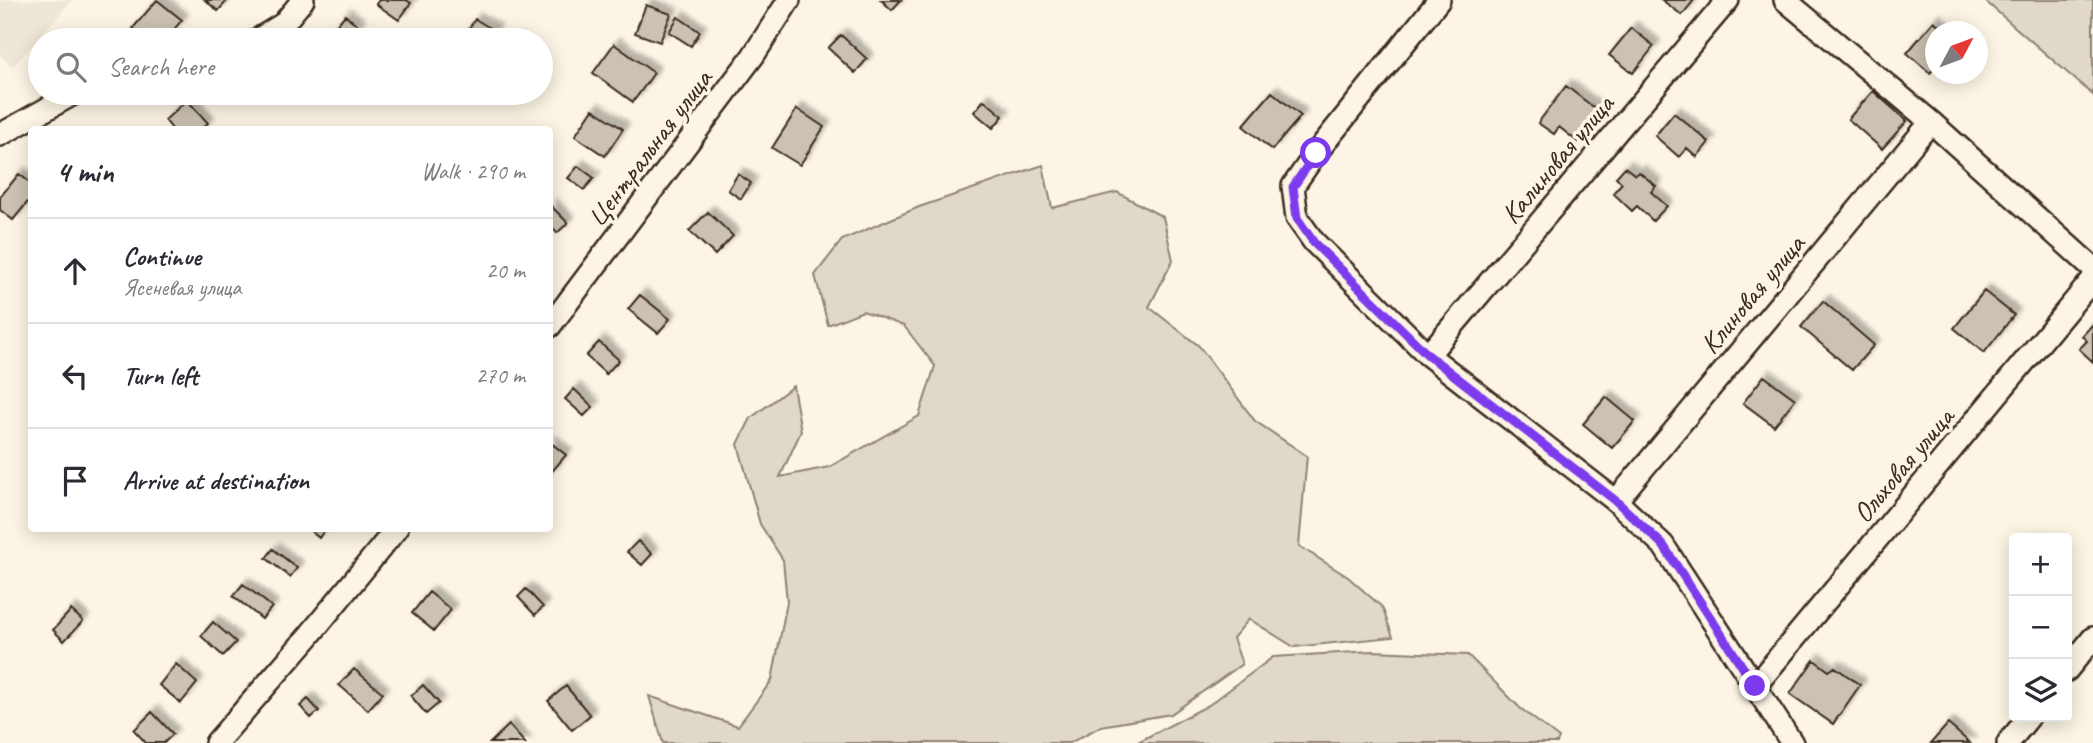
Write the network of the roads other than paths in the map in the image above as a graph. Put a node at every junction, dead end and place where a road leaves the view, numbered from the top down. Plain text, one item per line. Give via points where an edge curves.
1 (303, 0) edge
2 (789, 0) edge
3 (1439, 0) edge
4 (1728, 0) edge
5 (1785, 0) edge
6 (276, 28) edge
7 (54, 105) edge
8 (1931, 122) junction
9 (0, 135) edge
10 (2093, 268) edge
11 (2093, 279) edge
12 (553, 322) edge
13 (1428, 355) junction
14 (1616, 501) junction
15 (394, 532) edge
16 (2093, 638) edge
17 (2072, 664) edge
18 (1755, 686) junction
19 (2025, 722) edge
20 (216, 743) edge
21 (1792, 743) edge
22 (2008, 743) edge

1 - 6 street
2 - 12 street, Центральная улица via 754,56
3 - 13 street via 1293,187 1297,218 1314,243
4 - 13 street, Калиновая улица
5 - 8 street
7 - 9 street
8 - 10 street
8 - 14 street, Клиновая улица
11 - 18 street, Ольховая улица
13 - 14 street
14 - 18 street via 1663,545
15 - 20 street
16 - 17 street
18 - 21 street
19 - 22 street

